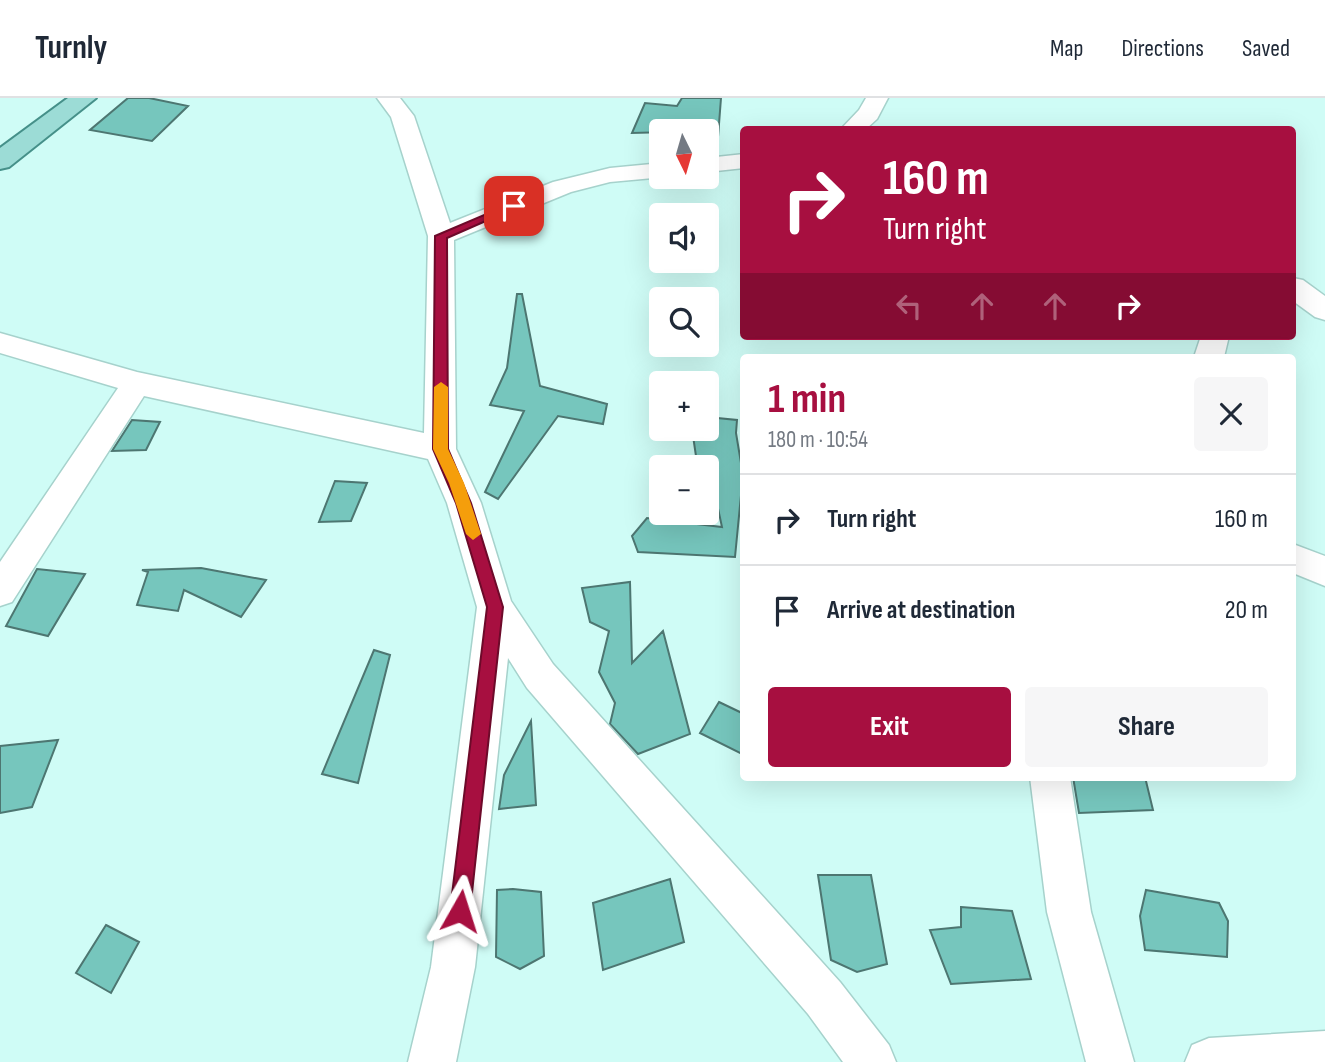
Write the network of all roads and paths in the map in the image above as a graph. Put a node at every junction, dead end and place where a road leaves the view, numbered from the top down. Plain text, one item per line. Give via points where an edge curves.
1 (84, 98) edge
2 (388, 98) edge
3 (877, 98) edge
4 (856, 126) edge
5 (0, 161) edge
6 (740, 161) edge
7 (719, 164) edge
8 (649, 171) edge
9 (441, 236) junction
10 (1296, 289) edge
11 (1325, 310) edge
12 (0, 343) edge
13 (136, 383) junction
14 (440, 449) junction
15 (1296, 559) edge
16 (1325, 571) edge
17 (0, 591) edge
18 (495, 607) junction
19 (1051, 781) edge
20 (1325, 1055) edge
21 (432, 1062) edge
22 (872, 1062) edge
23 (1110, 1062) edge
24 (1209, 1062) edge

1 - 5 main road
2 - 9 street via 402,116
3 - 4 street
6 - 7 street
8 - 9 street via 562,187
9 - 14 street
10 - 11 street
12 - 13 street
13 - 14 street
13 - 17 street
14 - 18 street via 464,503
15 - 16 street
18 - 21 street via 453,967
18 - 22 street via 540,676 824,998
19 - 23 street via 1069,912
20 - 24 street

